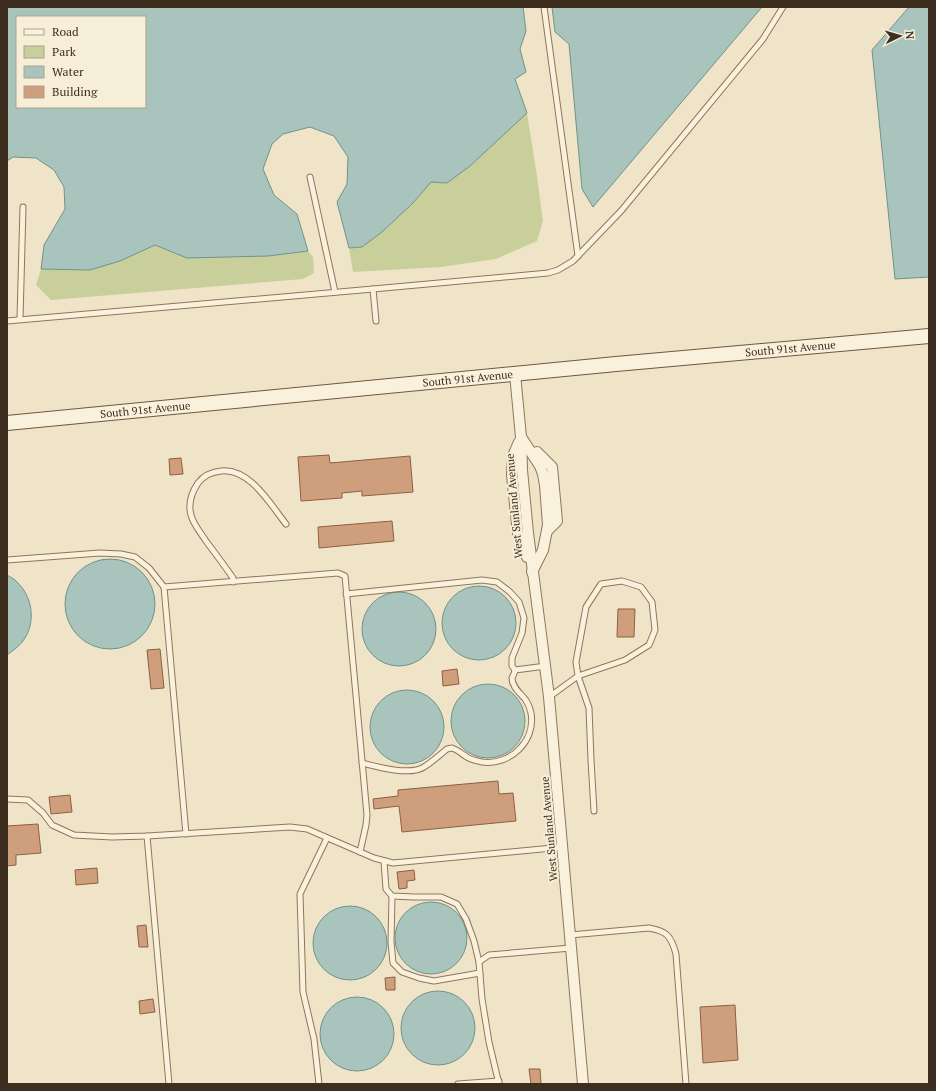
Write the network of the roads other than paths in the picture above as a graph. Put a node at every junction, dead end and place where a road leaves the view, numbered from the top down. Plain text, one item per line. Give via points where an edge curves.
1 (544, 7) edge
2 (783, 7) edge
3 (310, 177) dead end
4 (23, 207) dead end
5 (578, 256) junction
6 (373, 289) junction
7 (335, 292) junction
8 (20, 320) junction
9 (7, 321) edge
10 (376, 321) dead end
11 (929, 336) edge
12 (515, 374) junction
13 (7, 423) edge
14 (520, 437) junction
15 (286, 524) dead end
16 (7, 560) edge
17 (532, 572) junction
18 (233, 582) junction
19 (164, 587) junction
20 (346, 594) junction
21 (546, 666) junction
22 (516, 670) junction
23 (578, 676) junction
24 (550, 697) junction
25 (362, 763) junction
26 (7, 799) edge
27 (594, 811) dead end
28 (186, 834) junction
29 (147, 836) junction
30 (327, 838) junction
31 (563, 847) junction
32 (360, 852) junction
33 (384, 860) junction
34 (392, 896) junction
35 (570, 935) junction
36 (571, 948) junction
37 (479, 962) junction
38 (480, 974) junction
39 (499, 1083) edge
40 (169, 1084) edge
41 (320, 1084) edge
42 (458, 1084) edge
43 (583, 1084) edge
44 (686, 1084) edge

1 - 5 lane
2 - 5 lane via 763,39 621,212
3 - 7 lane
4 - 8 lane
5 - 6 lane via 558,270 548,273
6 - 7 lane
6 - 10 lane
7 - 8 lane
8 - 9 lane
11 - 12 main road, South 91st Avenue
12 - 13 main road, South 91st Avenue
12 - 14 street, West Sunland Avenue
14 - 17 street, West Sunland Avenue via 513,456 512,475 518,534
14 - 17 street, West Sunland Avenue via 543,474 548,525 543,550
15 - 18 lane via 255,485 241,474 226,470 203,477 191,495 190,514 233,578
16 - 19 lane via 100,553 135,556 149,568
17 - 21 street, West Sunland Avenue
18 - 19 lane
18 - 20 lane via 338,573 345,576
19 - 28 lane
20 - 22 lane via 482,580 497,582 518,602 524,618 522,633 512,658 512,666
20 - 25 lane
21 - 22 lane
21 - 24 street, West Sunland Avenue
22 - 25 lane via 512,678 513,684 529,705 532,720 526,741 515,753 497,761 483,762 469,758 452,748 447,749 423,768 408,771
23 - 23 lane via 625,660 649,646 655,630 652,602 641,587 622,581 601,584 586,607 576,662
23 - 24 lane
23 - 27 lane via 589,708
24 - 31 street, West Sunland Avenue
25 - 32 lane via 367,815
26 - 29 lane via 28,800 52,825 74,835
28 - 29 lane
28 - 30 lane via 290,827 308,829
29 - 40 lane
30 - 32 lane
30 - 41 lane via 300,894 303,992 314,1038
31 - 33 lane via 393,863
31 - 35 street, West Sunland Avenue
32 - 33 lane
33 - 34 lane via 386,889
34 - 37 lane via 441,897 457,904 474,941
34 - 38 lane via 393,963 402,972 434,981
35 - 36 street, West Sunland Avenue
35 - 44 lane via 649,928 660,930 668,936 676,954
36 - 37 lane via 489,955
36 - 43 street, West Sunland Avenue
37 - 38 lane
38 - 39 lane via 489,1042
39 - 42 lane

